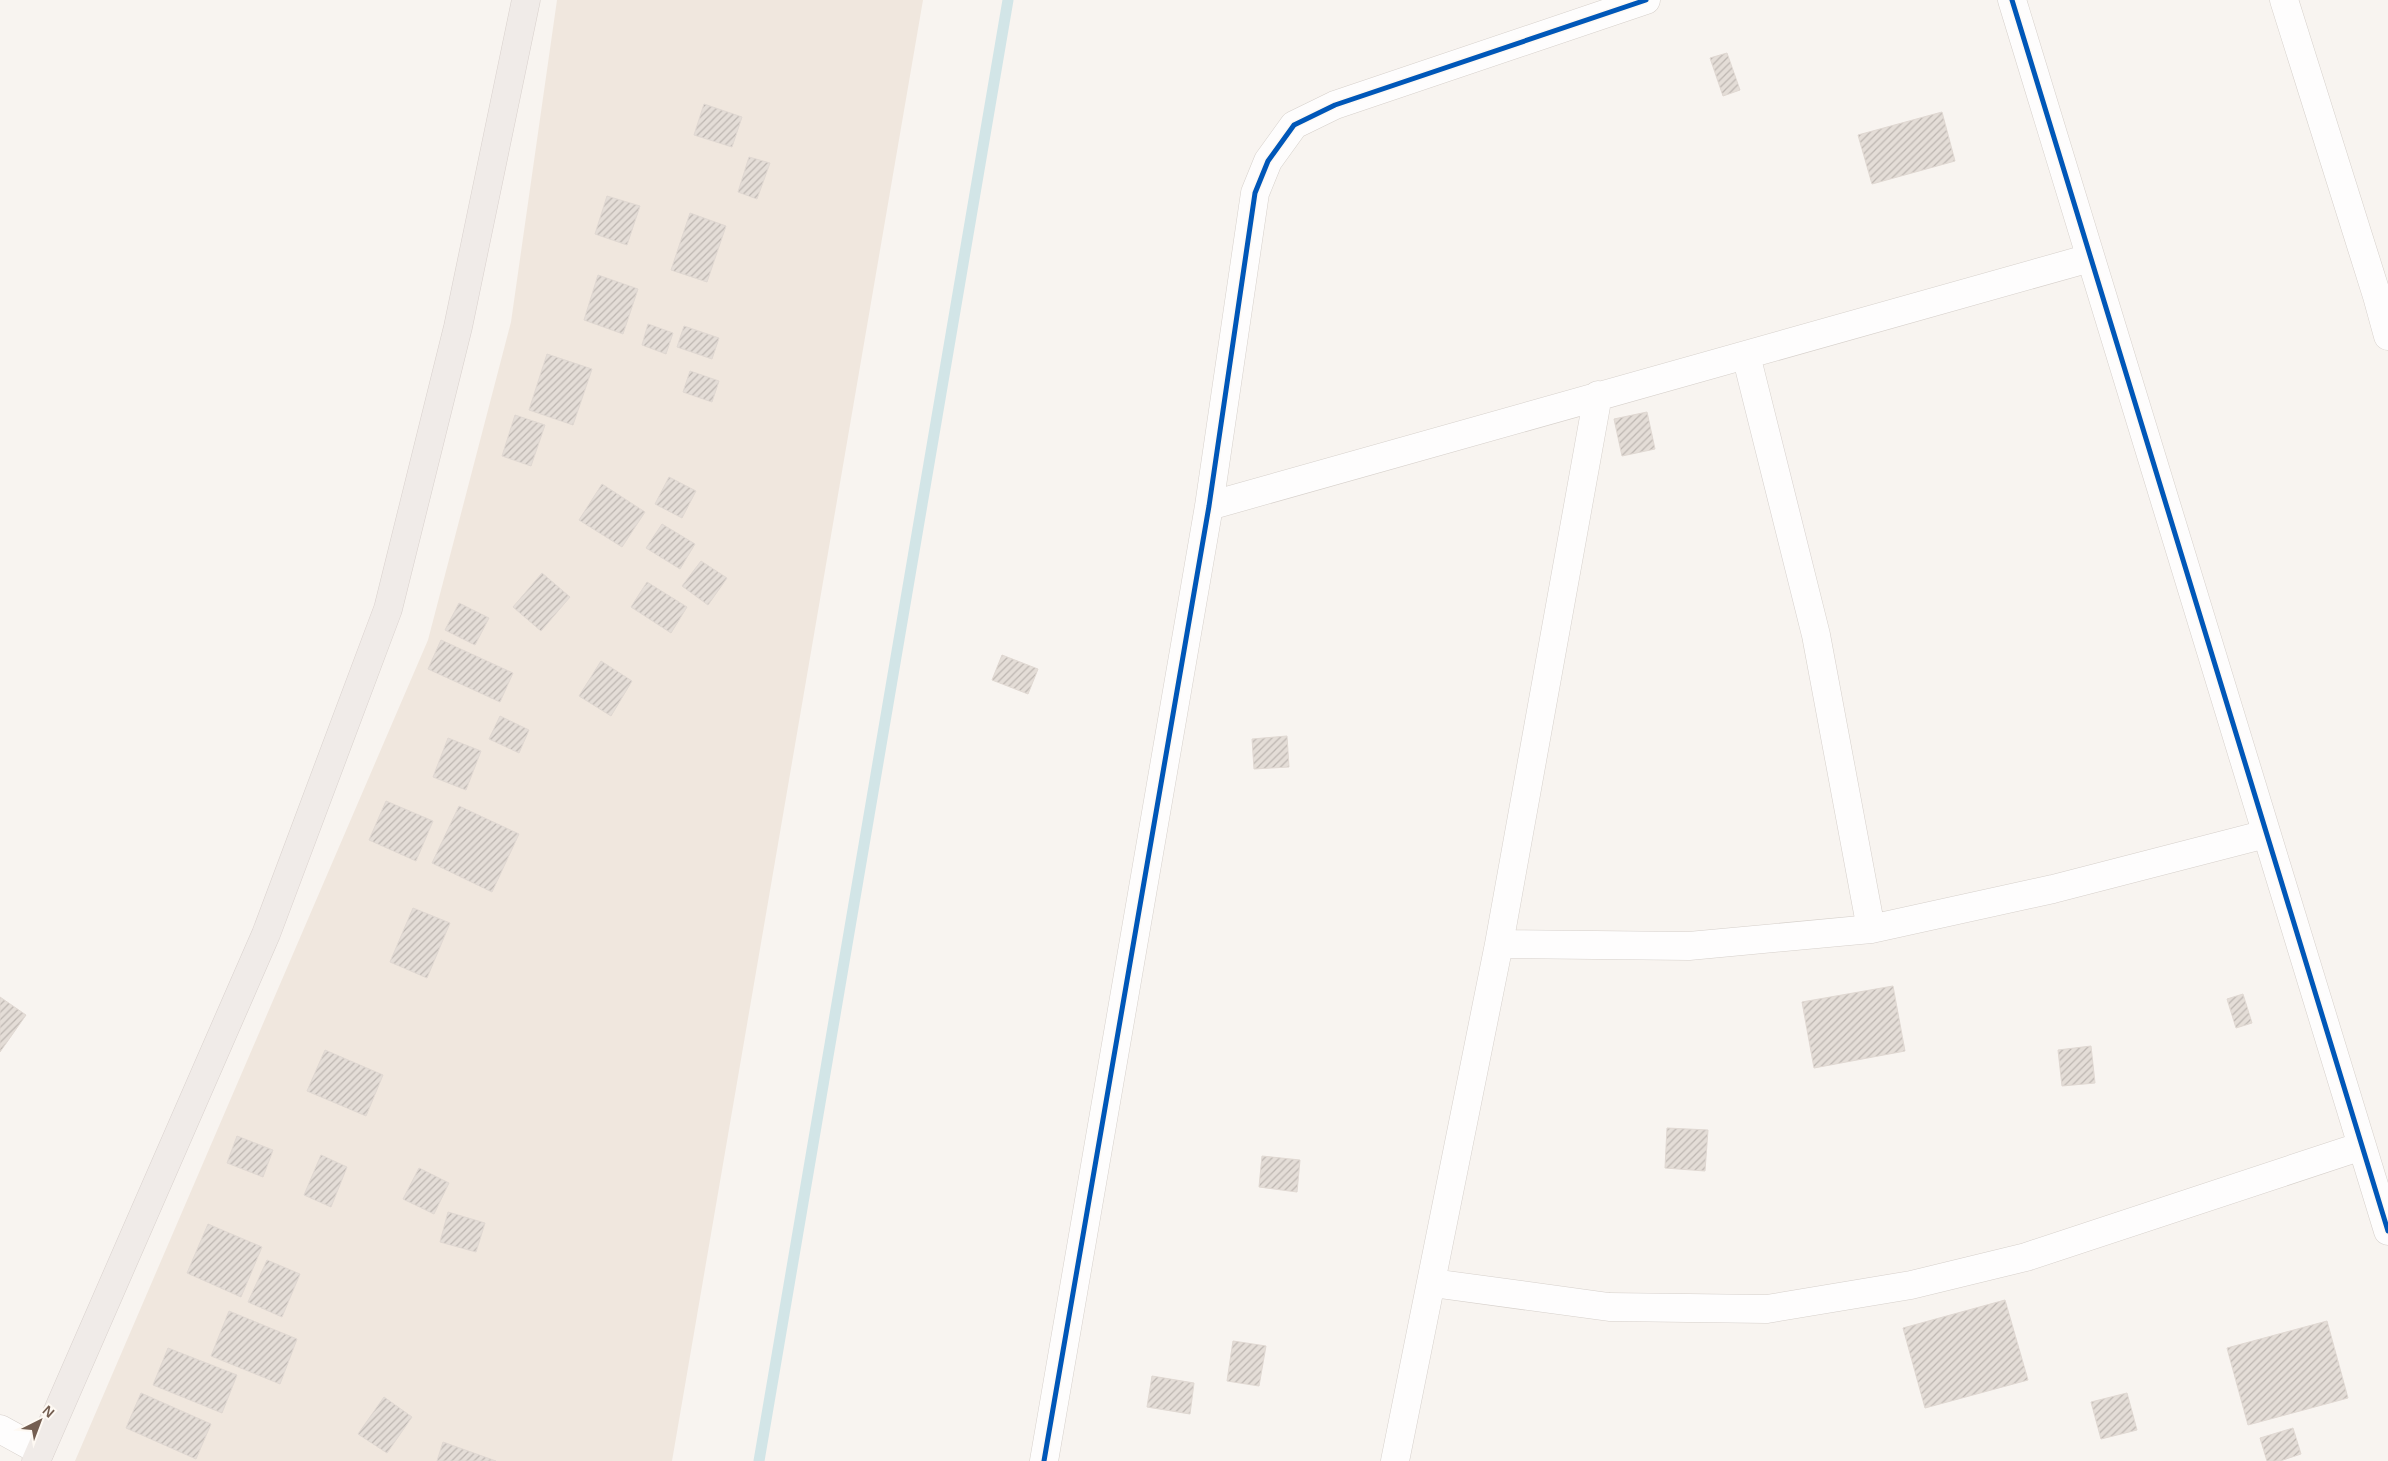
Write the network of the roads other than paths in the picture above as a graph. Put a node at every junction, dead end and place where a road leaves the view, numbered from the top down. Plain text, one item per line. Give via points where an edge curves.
1 (526, 0) edge
2 (1646, 0) edge
3 (2012, 0) edge
4 (2284, 0) edge
5 (2090, 258) junction
6 (2383, 289) edge
7 (2388, 336) edge
8 (1746, 355) junction
9 (1598, 395) junction
10 (1209, 506) junction
11 (2266, 834) junction
12 (1871, 929) junction
13 (1499, 944) junction
14 (2362, 1146) junction
15 (2388, 1231) edge
16 (1432, 1282) junction
17 (0, 1429) edge
18 (38, 1456) edge
19 (1044, 1461) edge
20 (1395, 1461) edge

1 - 18 highway via 458,327 388,609 266,934
2 - 10 street via 1335,105 1294,125 1268,160 1255,193
3 - 5 street
4 - 6 street
5 - 8 street
5 - 11 street
6 - 7 street
8 - 9 street
8 - 12 street via 1816,635
9 - 10 street
9 - 13 street
10 - 19 street
11 - 12 street via 2053,889
11 - 14 street
12 - 13 street via 1689,946
13 - 16 street
14 - 15 street
14 - 16 street via 2026,1257 1912,1285 1767,1309 1609,1307
16 - 20 street
17 - 18 street

